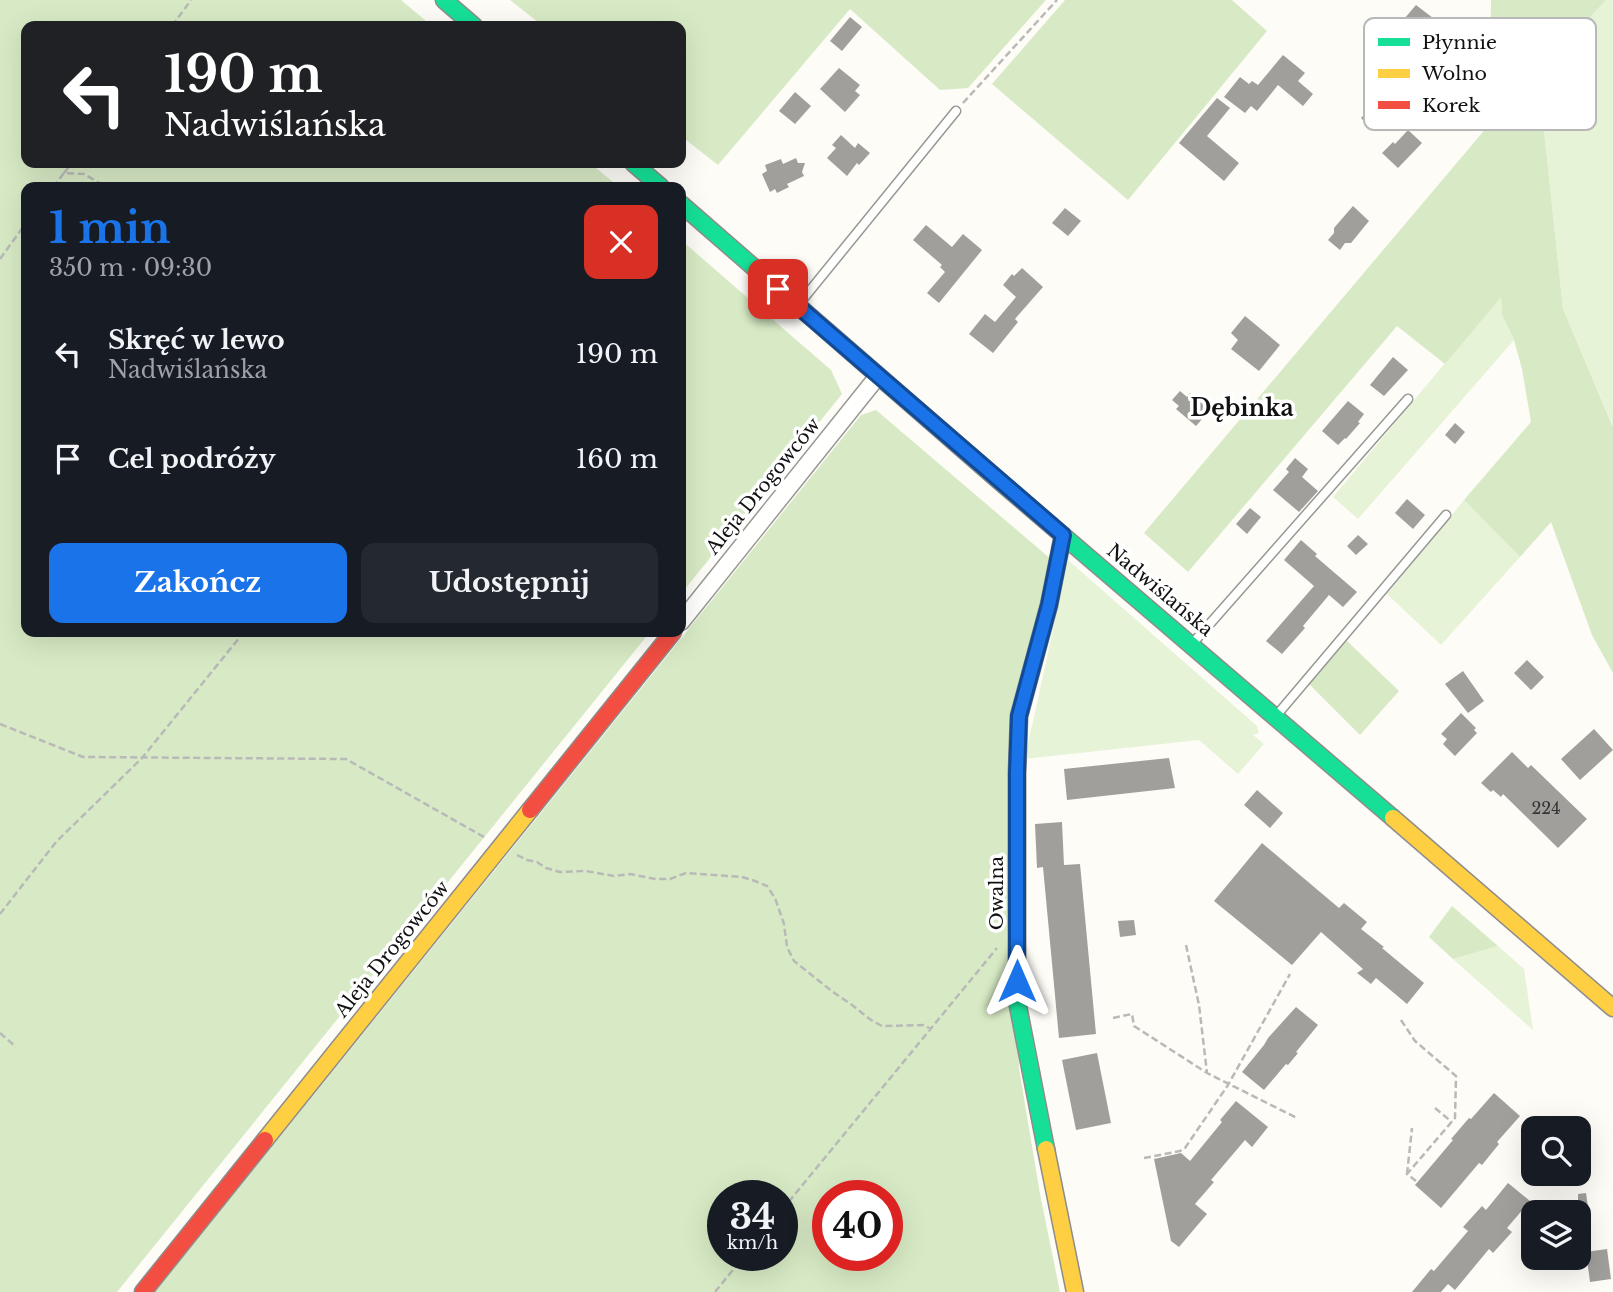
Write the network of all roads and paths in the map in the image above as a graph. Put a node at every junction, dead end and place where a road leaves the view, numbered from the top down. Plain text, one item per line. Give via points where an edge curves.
1 (191, 0) edge
2 (444, 0) edge
3 (1057, 0) edge
4 (176, 21) edge
5 (468, 21) edge
6 (956, 111) joint
7 (68, 168) edge
8 (639, 168) edge
9 (64, 173) junction
10 (57, 182) edge
11 (98, 182) edge
12 (656, 182) edge
13 (686, 208) edge
14 (21, 230) edge
15 (0, 259) edge
16 (797, 306) junction
17 (878, 376) junction
18 (1408, 399) dead end
19 (1446, 515) dead end
20 (1063, 535) junction
21 (686, 616) edge
22 (240, 637) edge
23 (669, 637) edge
24 (1192, 645) junction
25 (1276, 717) junction
26 (0, 724) edge
27 (142, 758) junction
28 (501, 846) junction
29 (0, 914) edge
30 (1017, 923) junction
31 (1186, 945) dead end
32 (1290, 974) dead end
33 (1613, 1008) edge
34 (1113, 1018) dead end
35 (1401, 1020) dead end
36 (930, 1029) junction
37 (0, 1033) edge
38 (16, 1047) dead end
39 (1207, 1073) junction
40 (1228, 1085) junction
41 (1435, 1108) dead end
42 (1297, 1118) dead end
43 (1452, 1122) junction
44 (1412, 1128) dead end
45 (1144, 1158) dead end
46 (1408, 1174) junction
47 (1416, 1181) dead end
48 (798, 1190) edge
49 (732, 1271) edge
50 (143, 1292) edge
51 (715, 1292) edge
52 (1075, 1292) edge

1 - 4 path
2 - 5 street
3 - 6 path
6 - 16 lane
7 - 9 path
8 - 12 street
9 - 10 path
9 - 11 path via 85,174
13 - 16 street, Nadwiślańska
14 - 15 path
16 - 17 street, Nadwiślańska
17 - 20 street, Nadwiślańska
17 - 21 street, Aleja Drogowców
18 - 24 lane
19 - 25 lane
20 - 24 street, Nadwiślańska
20 - 30 street, Owalna via 1019,716
22 - 27 path
23 - 28 street, Aleja Drogowców
24 - 25 street, Nadwiślańska
25 - 33 street, Nadwiślańska
26 - 27 path via 83,757
27 - 28 path via 346,759
27 - 29 path via 56,842
28 - 36 path via 560,872 655,879 686,873 755,881 775,898 794,961 882,1026 923,1025
28 - 50 street, Aleja Drogowców
30 - 36 path
30 - 52 street, Owalna via 1017,1001
31 - 39 path
32 - 40 path
34 - 39 path via 1132,1014 1134,1026
35 - 43 path via 1415,1041 1456,1076
36 - 48 path
37 - 38 path
39 - 40 path
40 - 42 path
40 - 45 path via 1185,1148
41 - 43 path
43 - 46 path
44 - 46 path
46 - 47 path
49 - 51 path

